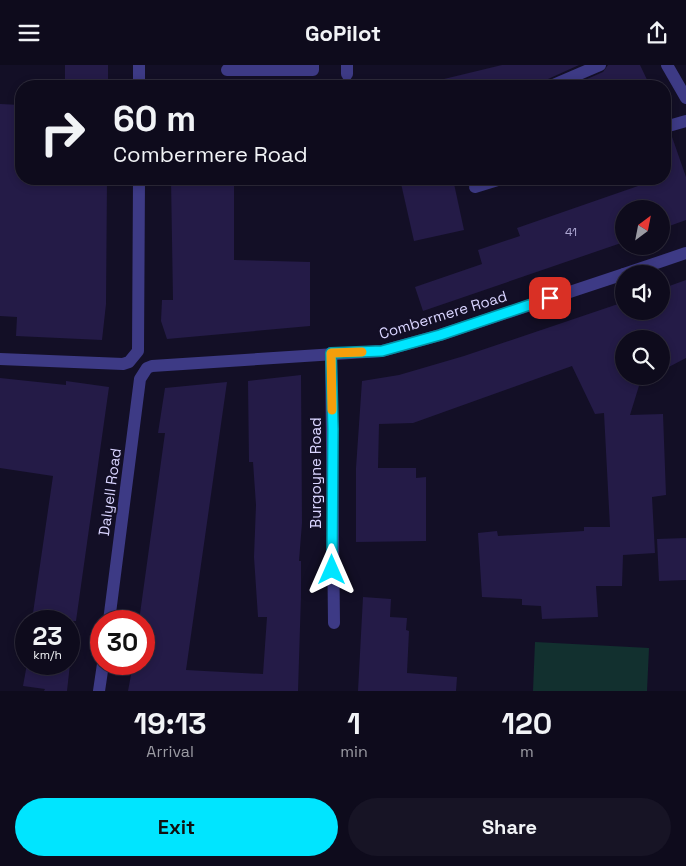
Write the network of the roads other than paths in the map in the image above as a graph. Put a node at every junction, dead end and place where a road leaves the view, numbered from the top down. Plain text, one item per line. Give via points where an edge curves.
1 (139, 65) edge
2 (313, 65) edge
3 (600, 65) edge
4 (668, 65) edge
5 (227, 70) dead end
6 (139, 80) edge
7 (565, 80) edge
8 (686, 98) edge
9 (686, 121) edge
10 (671, 125) edge
11 (140, 185) edge
12 (482, 185) edge
13 (475, 187) dead end
14 (686, 253) edge
15 (651, 265) edge
16 (615, 277) edge
17 (331, 353) junction
18 (0, 359) edge
19 (147, 368) joint
20 (110, 610) edge
21 (334, 623) dead end
22 (102, 675) edge
23 (100, 691) edge

1 - 6 street
2 - 5 street via 313,70
3 - 7 street
4 - 8 street
9 - 10 street
11 - 18 street via 140,344 133,357 123,364
12 - 13 street
14 - 15 street, Combermere Road
16 - 17 street, Combermere Road via 382,351
17 - 19 street, Combermere Road
17 - 21 street, Burgoyne Road
19 - 20 street, Dalyell Road via 140,379
22 - 23 street

